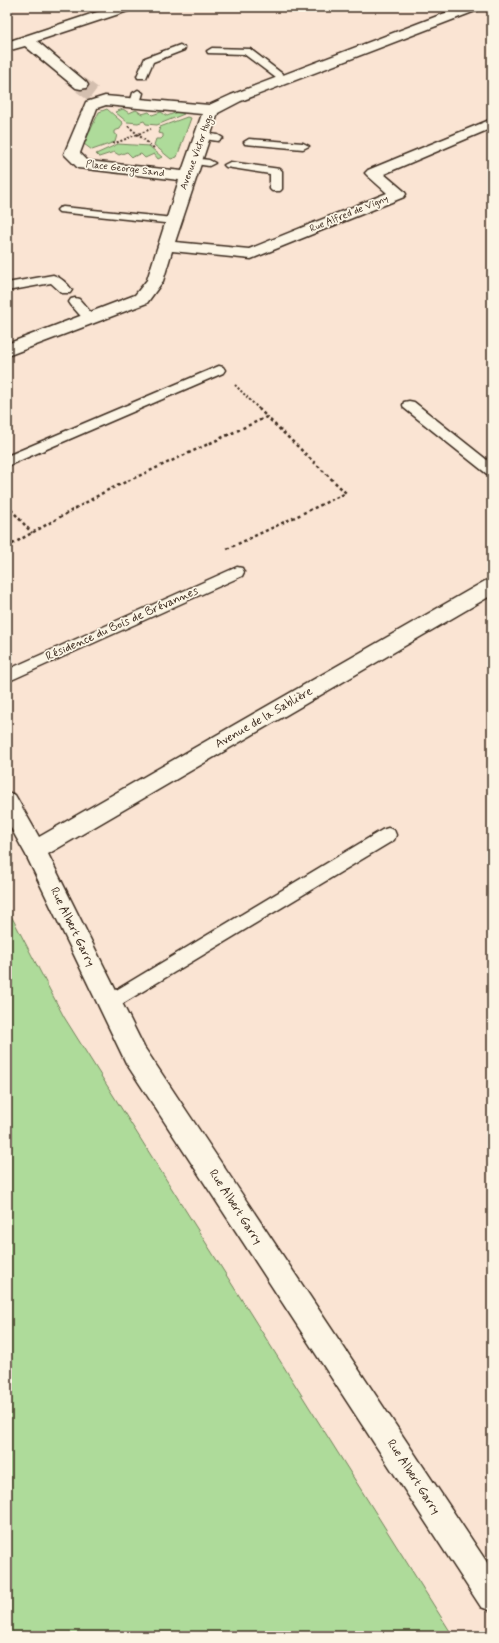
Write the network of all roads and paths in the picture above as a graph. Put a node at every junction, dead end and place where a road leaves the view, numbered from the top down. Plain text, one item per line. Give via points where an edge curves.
1 (126, 7) edge
2 (473, 7) edge
3 (28, 40) junction
4 (7, 47) edge
5 (180, 48) dead end
6 (212, 51) dead end
7 (142, 76) dead end
8 (284, 79) junction
9 (91, 94) junction
10 (211, 110) junction
11 (492, 123) edge
12 (152, 129) dead end
13 (138, 134) junction
14 (202, 136) junction
15 (218, 138) dead end
16 (249, 142) dead end
17 (303, 146) dead end
18 (75, 158) junction
19 (193, 161) junction
20 (209, 163) dead end
21 (230, 165) dead end
22 (188, 176) junction
23 (276, 189) dead end
24 (63, 210) dead end
25 (174, 222) junction
26 (166, 246) junction
27 (7, 287) edge
28 (66, 290) dead end
29 (75, 302) dead end
30 (90, 319) junction
31 (7, 350) edge
32 (219, 370) joint
33 (409, 405) dead end
34 (267, 417) junction
35 (7, 461) edge
36 (492, 471) edge
37 (7, 505) edge
38 (32, 533) junction
39 (7, 547) edge
40 (223, 551) dead end
41 (237, 572) dead end
42 (492, 586) edge
43 (7, 676) edge
44 (7, 801) edge
45 (388, 835) dead end
46 (35, 850) junction
47 (109, 1003) junction
48 (492, 1596) edge

1 - 3 street
2 - 8 street, Avenue Victor Hugo
3 - 4 street
3 - 9 street
5 - 7 lane via 148,60
6 - 8 lane via 246,51
8 - 10 street, Avenue Victor Hugo
9 - 10 street via 105,100 136,98
9 - 13 path
9 - 18 street, Place George Sand via 91,105 72,154
10 - 14 street, Avenue Victor Hugo
11 - 26 street, Rue Alfred de Vigny via 373,173 398,194 251,254
12 - 13 path
13 - 18 path
13 - 22 path
14 - 15 lane
14 - 19 street, Avenue Victor Hugo
16 - 17 lane
18 - 22 street, Place George Sand via 83,165
19 - 20 lane
19 - 22 street, Avenue Victor Hugo
21 - 23 lane via 276,171
22 - 25 street, Avenue Victor Hugo
24 - 25 lane
25 - 26 street, Avenue Victor Hugo
26 - 30 street, Avenue Victor Hugo via 155,281 141,299
27 - 28 lane via 53,279
29 - 30 lane
30 - 31 street, Avenue Victor Hugo
32 - 34 path
32 - 35 lane
33 - 36 lane
34 - 38 path via 108,490
34 - 40 path via 346,493
37 - 38 path
38 - 39 path
41 - 43 lane, Résidence du Bois de Brévannes
42 - 46 street, Avenue de la Sablière
44 - 46 street, Rue Albert Garry
45 - 47 lane
46 - 47 street, Rue Albert Garry
47 - 48 street, Rue Albert Garry via 135,1055

